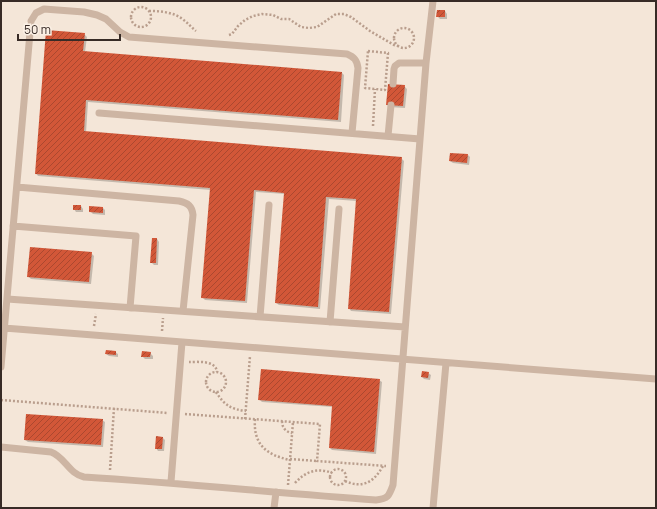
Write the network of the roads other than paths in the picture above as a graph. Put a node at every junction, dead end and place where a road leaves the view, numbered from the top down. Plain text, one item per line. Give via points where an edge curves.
1 (433, 1) edge
2 (426, 63) junction
3 (393, 84) dead end
4 (391, 105) dead end
5 (99, 113) dead end
6 (352, 134) junction
7 (388, 136) junction
8 (420, 139) junction
9 (17, 187) junction
10 (269, 204) dead end
11 (339, 209) dead end
12 (13, 226) junction
13 (7, 299) junction
14 (130, 308) junction
15 (183, 311) junction
16 (260, 317) junction
17 (330, 322) junction
18 (405, 327) junction
19 (4, 328) junction
20 (182, 342) junction
21 (403, 359) junction
22 (446, 363) junction
23 (1, 367) edge
24 (656, 379) edge
25 (1, 447) edge
26 (171, 482) junction
27 (276, 492) junction
28 (274, 508) edge
29 (433, 508) edge

1 - 2 lane
2 - 3 lane via 397,64
2 - 8 lane
4 - 7 lane
5 - 6 lane
6 - 7 lane
6 - 9 lane via 358,63 347,54 129,37 97,14 44,9 36,13 31,21
7 - 8 lane
8 - 18 lane
9 - 12 lane
9 - 15 lane via 185,202 192,210 192,215
10 - 16 lane
11 - 17 lane
12 - 13 lane
12 - 14 lane via 136,236
13 - 14 lane
13 - 19 lane
14 - 15 lane
15 - 16 lane
16 - 17 lane
17 - 18 lane
18 - 21 lane
19 - 20 lane
19 - 23 lane
20 - 21 lane
20 - 26 lane
21 - 22 lane
21 - 27 lane via 393,485 388,496 376,500
22 - 24 lane
22 - 29 lane
25 - 26 lane via 51,452 59,456 79,476
26 - 27 lane
27 - 28 lane

